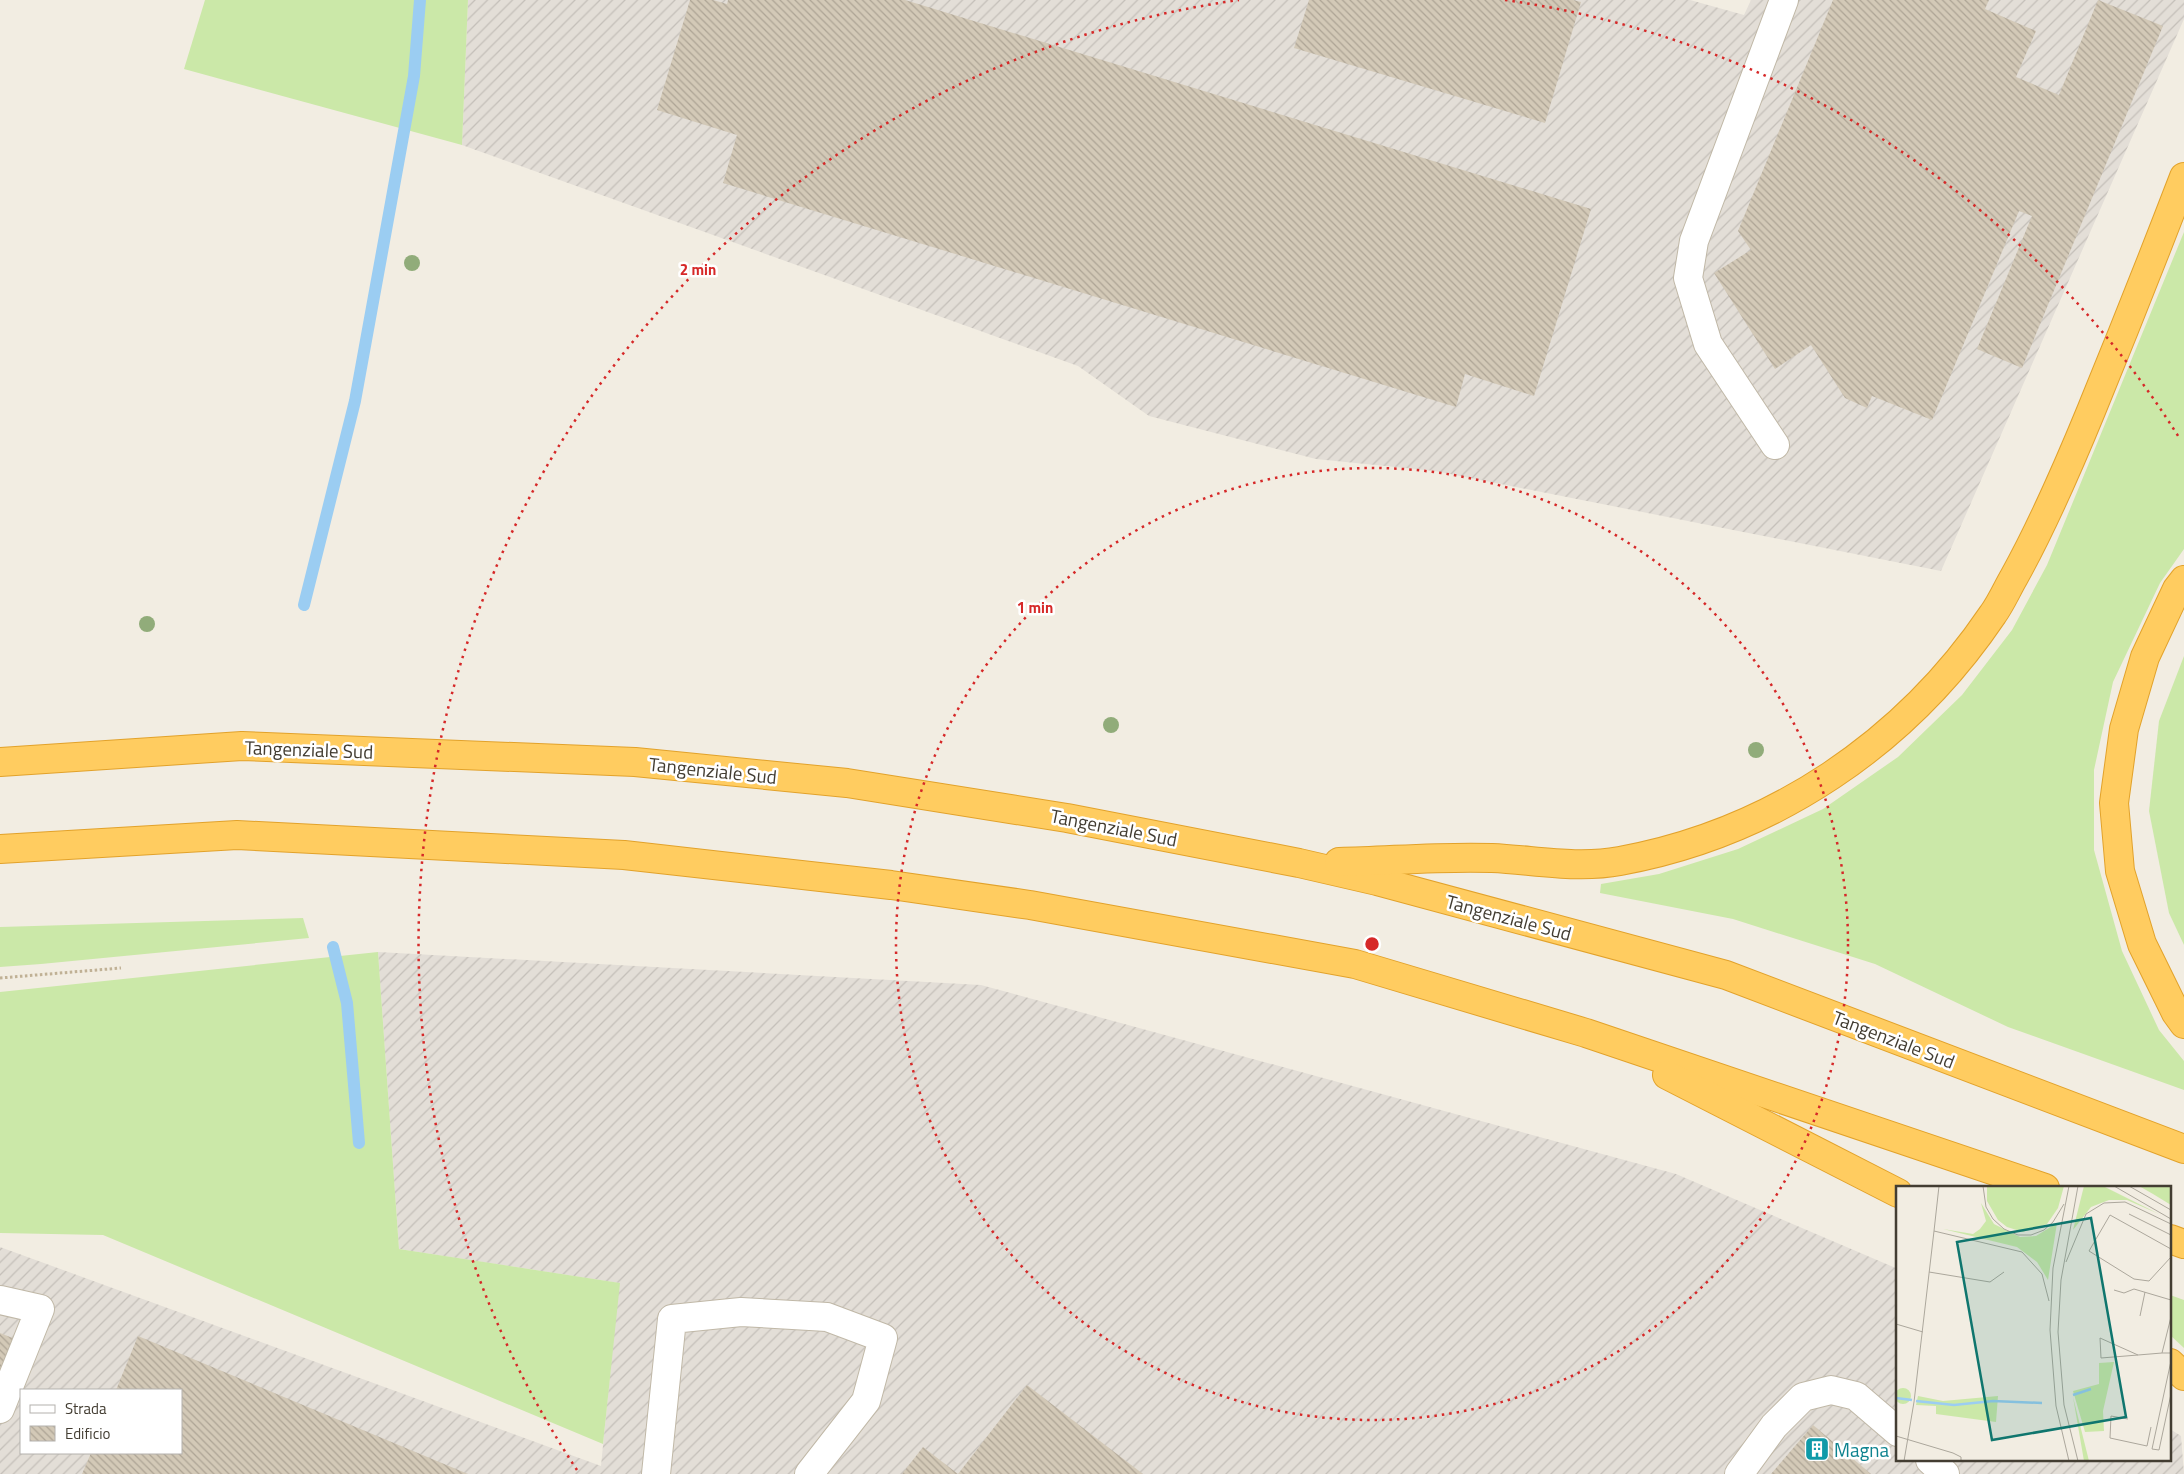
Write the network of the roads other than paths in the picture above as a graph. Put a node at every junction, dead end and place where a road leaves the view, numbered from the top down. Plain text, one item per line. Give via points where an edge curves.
1 (1784, 0) edge
2 (2184, 177) edge
3 (1775, 445) dead end
4 (2184, 580) edge
5 (0, 762) edge
6 (0, 849) edge
7 (1299, 863) junction
8 (2184, 1024) edge
9 (1586, 1033) junction
10 (2184, 1148) edge
11 (2039, 1186) edge
12 (1896, 1192) edge
13 (2172, 1240) edge
14 (2184, 1244) edge
15 (0, 1300) edge
16 (2172, 1365) edge
17 (2184, 1376) edge
18 (0, 1409) edge
19 (1896, 1430) edge
20 (1932, 1462) edge
21 (656, 1474) edge
22 (809, 1474) edge
23 (1739, 1474) edge
24 (1945, 1474) edge

1 - 3 street via 1694,242 1688,278 1708,344
2 - 7 highway via 2068,469 2032,545 1994,613 1952,669 1904,719 1855,759 1802,795 1743,824 1618,862 1566,865 1492,858
4 - 8 highway via 2145,657 2124,729 2114,803 2120,871 2142,944
5 - 7 highway, Tangenziale Sud via 242,746 635,762 847,783 1066,818
6 - 9 highway via 238,835 624,855 891,885 1030,905 1355,964
7 - 10 highway, Tangenziale Sud via 1726,975
9 - 11 highway
9 - 12 highway
13 - 14 highway
15 - 18 street via 40,1309
16 - 17 highway
19 - 23 street via 1856,1396 1831,1390 1802,1396 1774,1426
20 - 24 street
21 - 22 street via 672,1319 741,1312 827,1318 883,1338 866,1400

